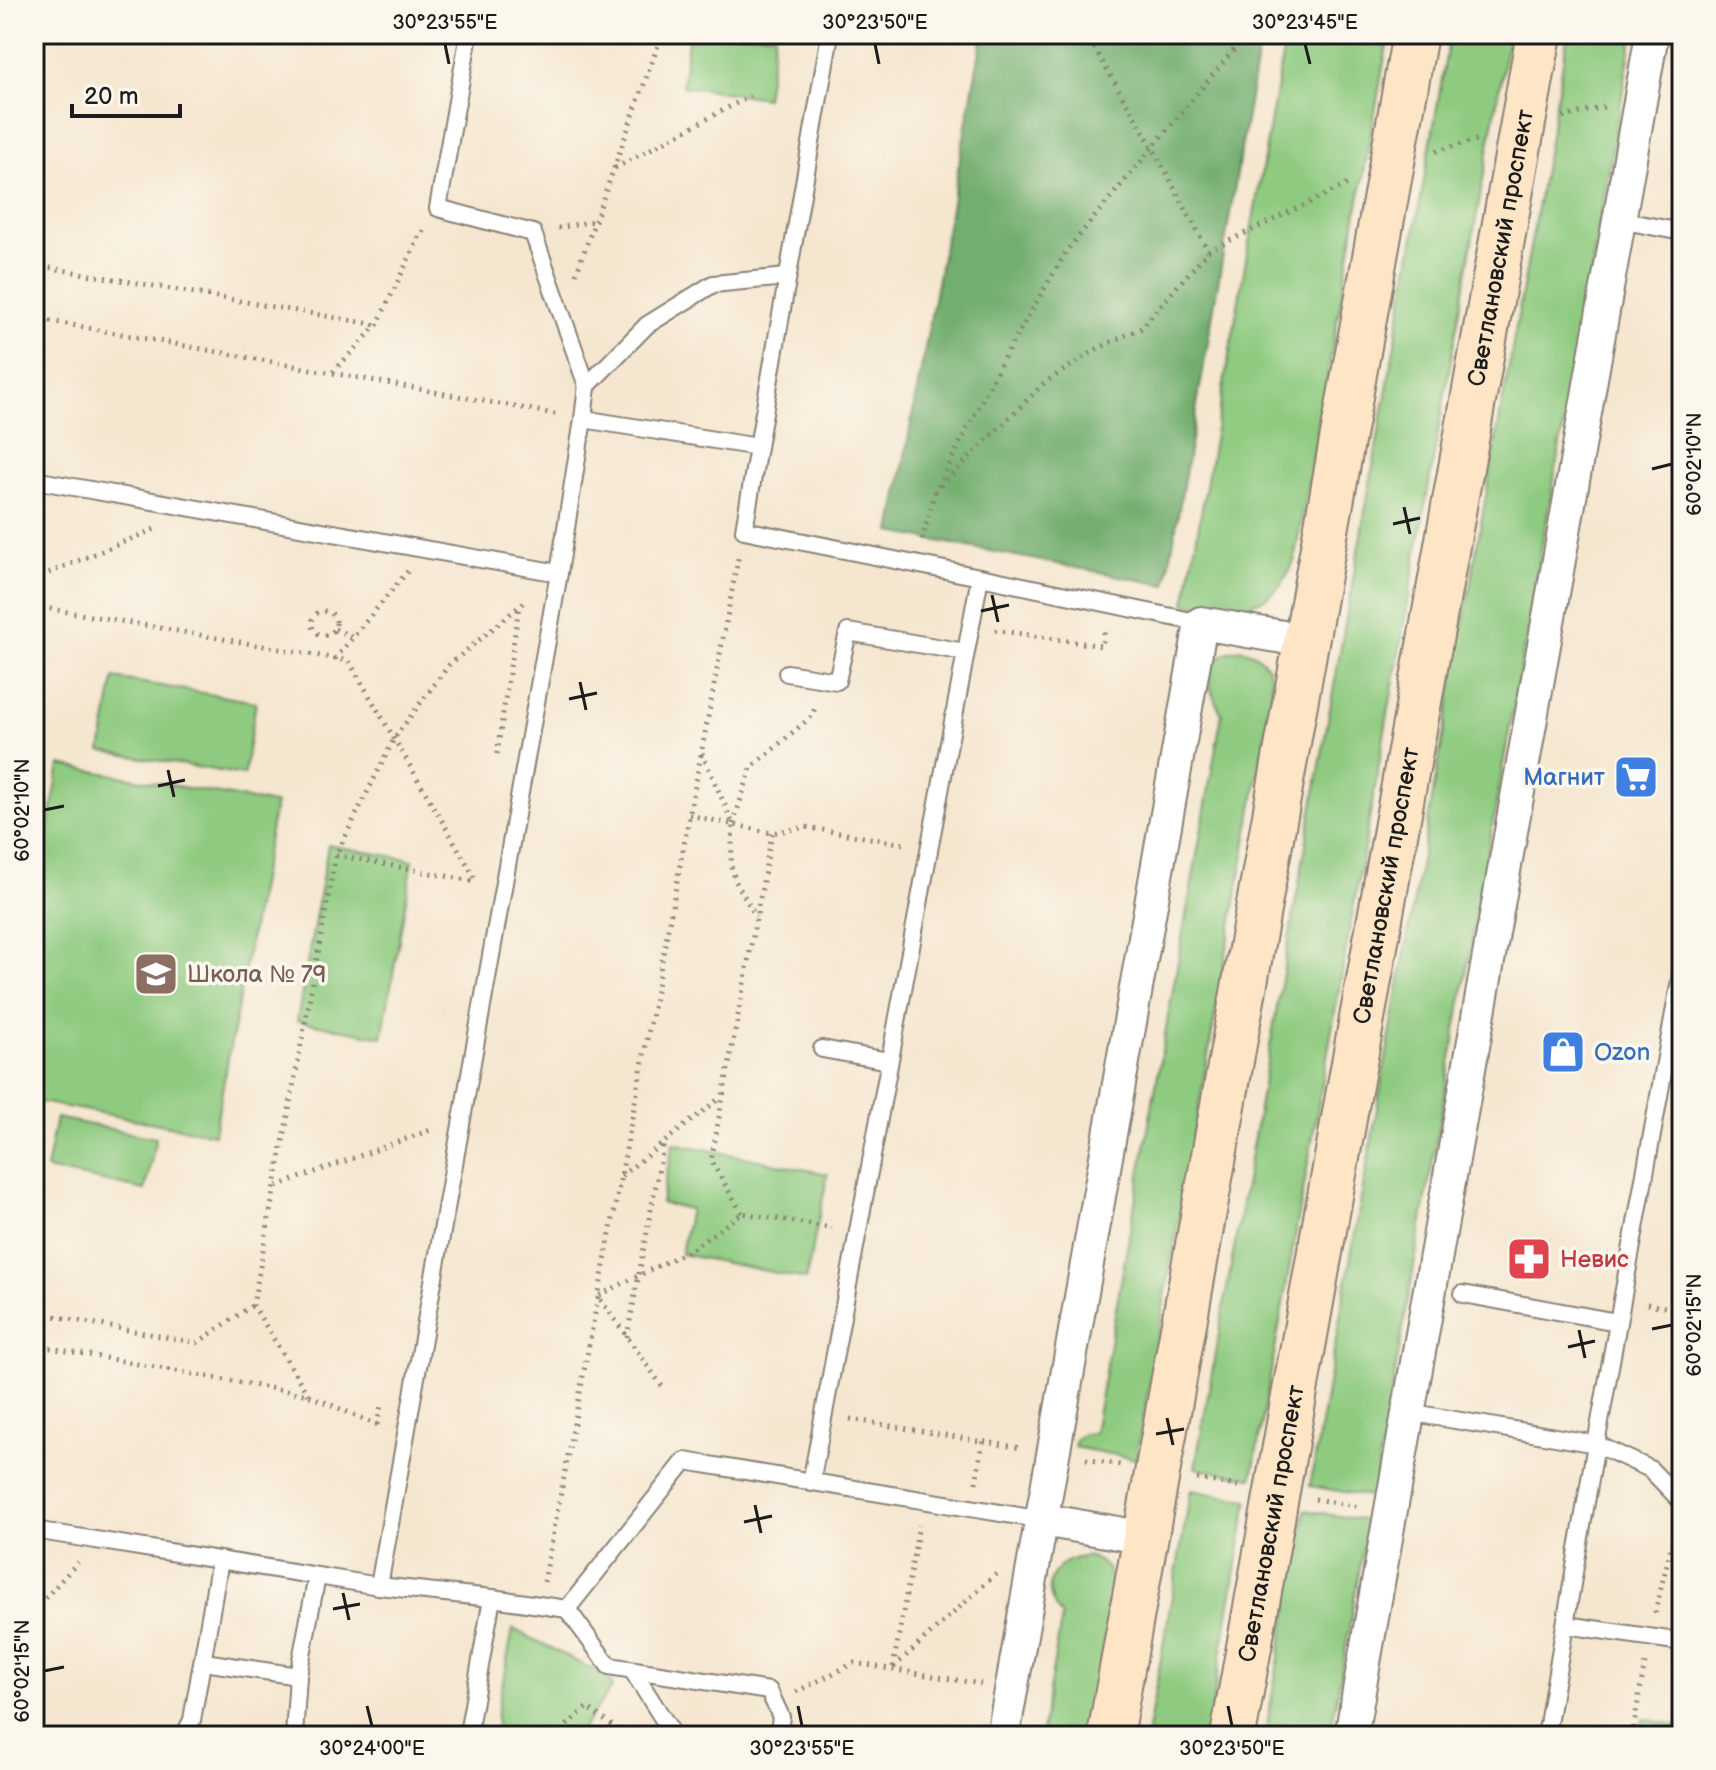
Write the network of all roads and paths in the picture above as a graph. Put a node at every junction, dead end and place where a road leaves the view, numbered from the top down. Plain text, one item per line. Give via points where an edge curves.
1 (469, 34) edge
2 (662, 34) edge
3 (830, 34) edge
4 (1086, 34) edge
5 (1247, 34) edge
6 (1265, 34) edge
7 (1286, 34) edge
8 (1415, 34) edge
9 (1539, 34) edge
10 (1652, 34) edge
11 (750, 96) dead end
12 (1641, 97) junction
13 (1522, 128) junction
14 (1152, 146) junction
15 (1392, 163) junction
16 (614, 169) junction
17 (449, 211) junction
18 (1619, 220) junction
19 (594, 221) junction
20 (1682, 232) edge
21 (533, 233) junction
22 (1208, 251) junction
23 (34, 265) edge
24 (787, 277) junction
25 (562, 313) junction
26 (34, 318) edge
27 (377, 325) junction
28 (333, 373) junction
29 (587, 386) junction
30 (583, 419) junction
31 (758, 447) junction
32 (34, 480) edge
33 (935, 492) junction
34 (202, 509) junction
35 (744, 530) junction
36 (426, 549) junction
37 (915, 564) junction
38 (559, 573) junction
39 (980, 577) junction
40 (34, 579) edge
41 (1108, 603) junction
42 (34, 606) edge
43 (1201, 623) junction
44 (970, 626) junction
45 (335, 629) junction
46 (353, 637) junction
47 (1306, 641) junction
48 (965, 652) junction
49 (334, 659) junction
50 (787, 673) dead end
51 (823, 679) junction
52 (395, 737) junction
53 (701, 752) junction
54 (689, 815) junction
55 (733, 824) junction
56 (772, 833) junction
57 (929, 848) junction
58 (336, 855) junction
59 (478, 882) junction
60 (504, 887) junction
61 (756, 917) junction
62 (1682, 969) edge
63 (822, 1049) dead end
64 (889, 1061) junction
65 (720, 1097) junction
66 (463, 1118) junction
67 (664, 1142) junction
68 (621, 1177) junction
69 (276, 1186) junction
70 (742, 1213) junction
71 (856, 1232) junction
72 (639, 1275) junction
73 (1463, 1294) dead end
74 (598, 1296) junction
75 (1622, 1300) junction
76 (253, 1305) junction
77 (1682, 1310) edge
78 (34, 1318) edge
79 (1617, 1322) junction
80 (627, 1337) junction
81 (34, 1345) edge
82 (662, 1386) dead end
83 (308, 1395) junction
84 (1408, 1412) junction
85 (823, 1415) junction
86 (407, 1437) junction
87 (983, 1441) junction
88 (1596, 1444) junction
89 (1054, 1454) junction
90 (1157, 1472) junction
91 (811, 1483) junction
92 (1275, 1492) junction
93 (923, 1500) junction
94 (1682, 1502) edge
95 (971, 1508) junction
96 (1390, 1512) junction
97 (1043, 1520) junction
98 (34, 1530) edge
99 (1146, 1538) junction
100 (97, 1541) junction
101 (220, 1560) junction
102 (1002, 1569) dead end
103 (317, 1576) junction
104 (379, 1586) junction
105 (492, 1598) junction
106 (540, 1605) junction
107 (567, 1609) junction
108 (34, 1610) edge
109 (1566, 1625) junction
110 (1682, 1642) edge
111 (204, 1662) junction
112 (893, 1667) junction
113 (632, 1670) junction
114 (298, 1676) junction
115 (982, 1684) dead end
116 (775, 1702) junction
117 (618, 1730) dead end
118 (184, 1736) edge
119 (294, 1736) edge
120 (472, 1736) edge
121 (555, 1736) edge
122 (674, 1736) edge
123 (778, 1736) edge
124 (1003, 1736) edge
125 (1110, 1736) edge
126 (1233, 1736) edge
127 (1351, 1736) edge
128 (1546, 1736) edge

1 - 17 lane via 438,208
2 - 16 path
3 - 24 lane
4 - 14 path
5 - 14 path
6 - 7 path
8 - 15 main road
9 - 13 main road, Светлановский проспект
10 - 12 street
11 - 16 path
12 - 13 path
12 - 18 street
13 - 15 path
13 - 92 main road, Светлановский проспект
14 - 22 path
14 - 33 path via 1067,250
15 - 22 path
15 - 47 main road
16 - 19 path
17 - 21 lane
17 - 27 path via 421,233
18 - 20 lane
18 - 84 street
19 - 21 path
19 - 25 path
21 - 25 lane
22 - 33 path via 1141,328 1044,383
23 - 27 path
24 - 29 lane via 713,284 647,325
24 - 31 lane
25 - 29 lane
26 - 28 path
27 - 28 path
28 - 30 path
29 - 30 lane
30 - 31 lane
30 - 38 lane
31 - 35 lane
32 - 34 lane
33 - 37 path
34 - 36 lane
34 - 40 path
35 - 37 lane
35 - 53 path
36 - 38 lane
36 - 46 path
37 - 39 lane
38 - 52 path via 449,665
38 - 60 lane
39 - 41 lane
39 - 44 lane
41 - 43 lane
41 - 44 path via 1102,646
42 - 49 path
43 - 47 street
43 - 89 street
44 - 48 lane
45 - 45 path via 328,635 316,634 312,618 317,612 332,613
45 - 46 path
46 - 49 path
47 - 90 main road
48 - 51 lane via 848,632 837,681
48 - 57 lane
49 - 52 path via 349,661
50 - 51 lane
51 - 55 path via 812,716 751,768
52 - 58 path
52 - 59 path
53 - 54 path
53 - 55 path
54 - 55 path
54 - 68 path
55 - 56 path
55 - 61 path via 731,866
56 - 57 path via 806,827
56 - 61 path
57 - 64 lane
58 - 59 path
58 - 69 path
59 - 60 path
60 - 66 lane
61 - 65 path
62 - 75 lane
63 - 64 lane
64 - 71 lane
65 - 67 path
65 - 70 path via 711,1161
66 - 69 path
66 - 86 lane
67 - 68 path
67 - 72 path
68 - 74 path
69 - 76 path
70 - 71 path
70 - 72 path via 692,1249
71 - 85 lane
72 - 74 path
72 - 80 path
73 - 79 lane
74 - 80 path
74 - 106 path
75 - 77 path
75 - 79 lane
76 - 78 path via 197,1343 38,1313
76 - 83 path
79 - 88 lane
80 - 82 path
81 - 83 path
83 - 86 path
84 - 88 lane
84 - 96 street
85 - 87 path
85 - 91 lane
86 - 104 lane
87 - 89 path
87 - 95 path
88 - 94 lane via 1650,1469
88 - 109 lane
89 - 90 path
89 - 97 street
90 - 92 path
90 - 99 main road
91 - 93 lane
91 - 107 lane via 685,1461
92 - 96 path
92 - 126 main road, Светлановский проспект
93 - 95 lane
93 - 112 path
95 - 97 lane
96 - 127 street
97 - 99 street
97 - 124 street
98 - 100 lane
99 - 125 main road
100 - 101 lane
100 - 108 path
101 - 103 lane
101 - 111 lane
102 - 112 path
103 - 104 lane
103 - 114 lane
104 - 105 lane
105 - 106 lane
105 - 120 lane via 469,1728
106 - 107 lane
107 - 113 lane via 609,1666
109 - 110 lane
109 - 128 lane
111 - 114 lane
111 - 118 lane
112 - 115 path
112 - 116 path via 854,1663
113 - 116 lane via 769,1691
113 - 122 lane
114 - 119 lane
116 - 123 lane via 781,1717
117 - 121 path via 587,1707

